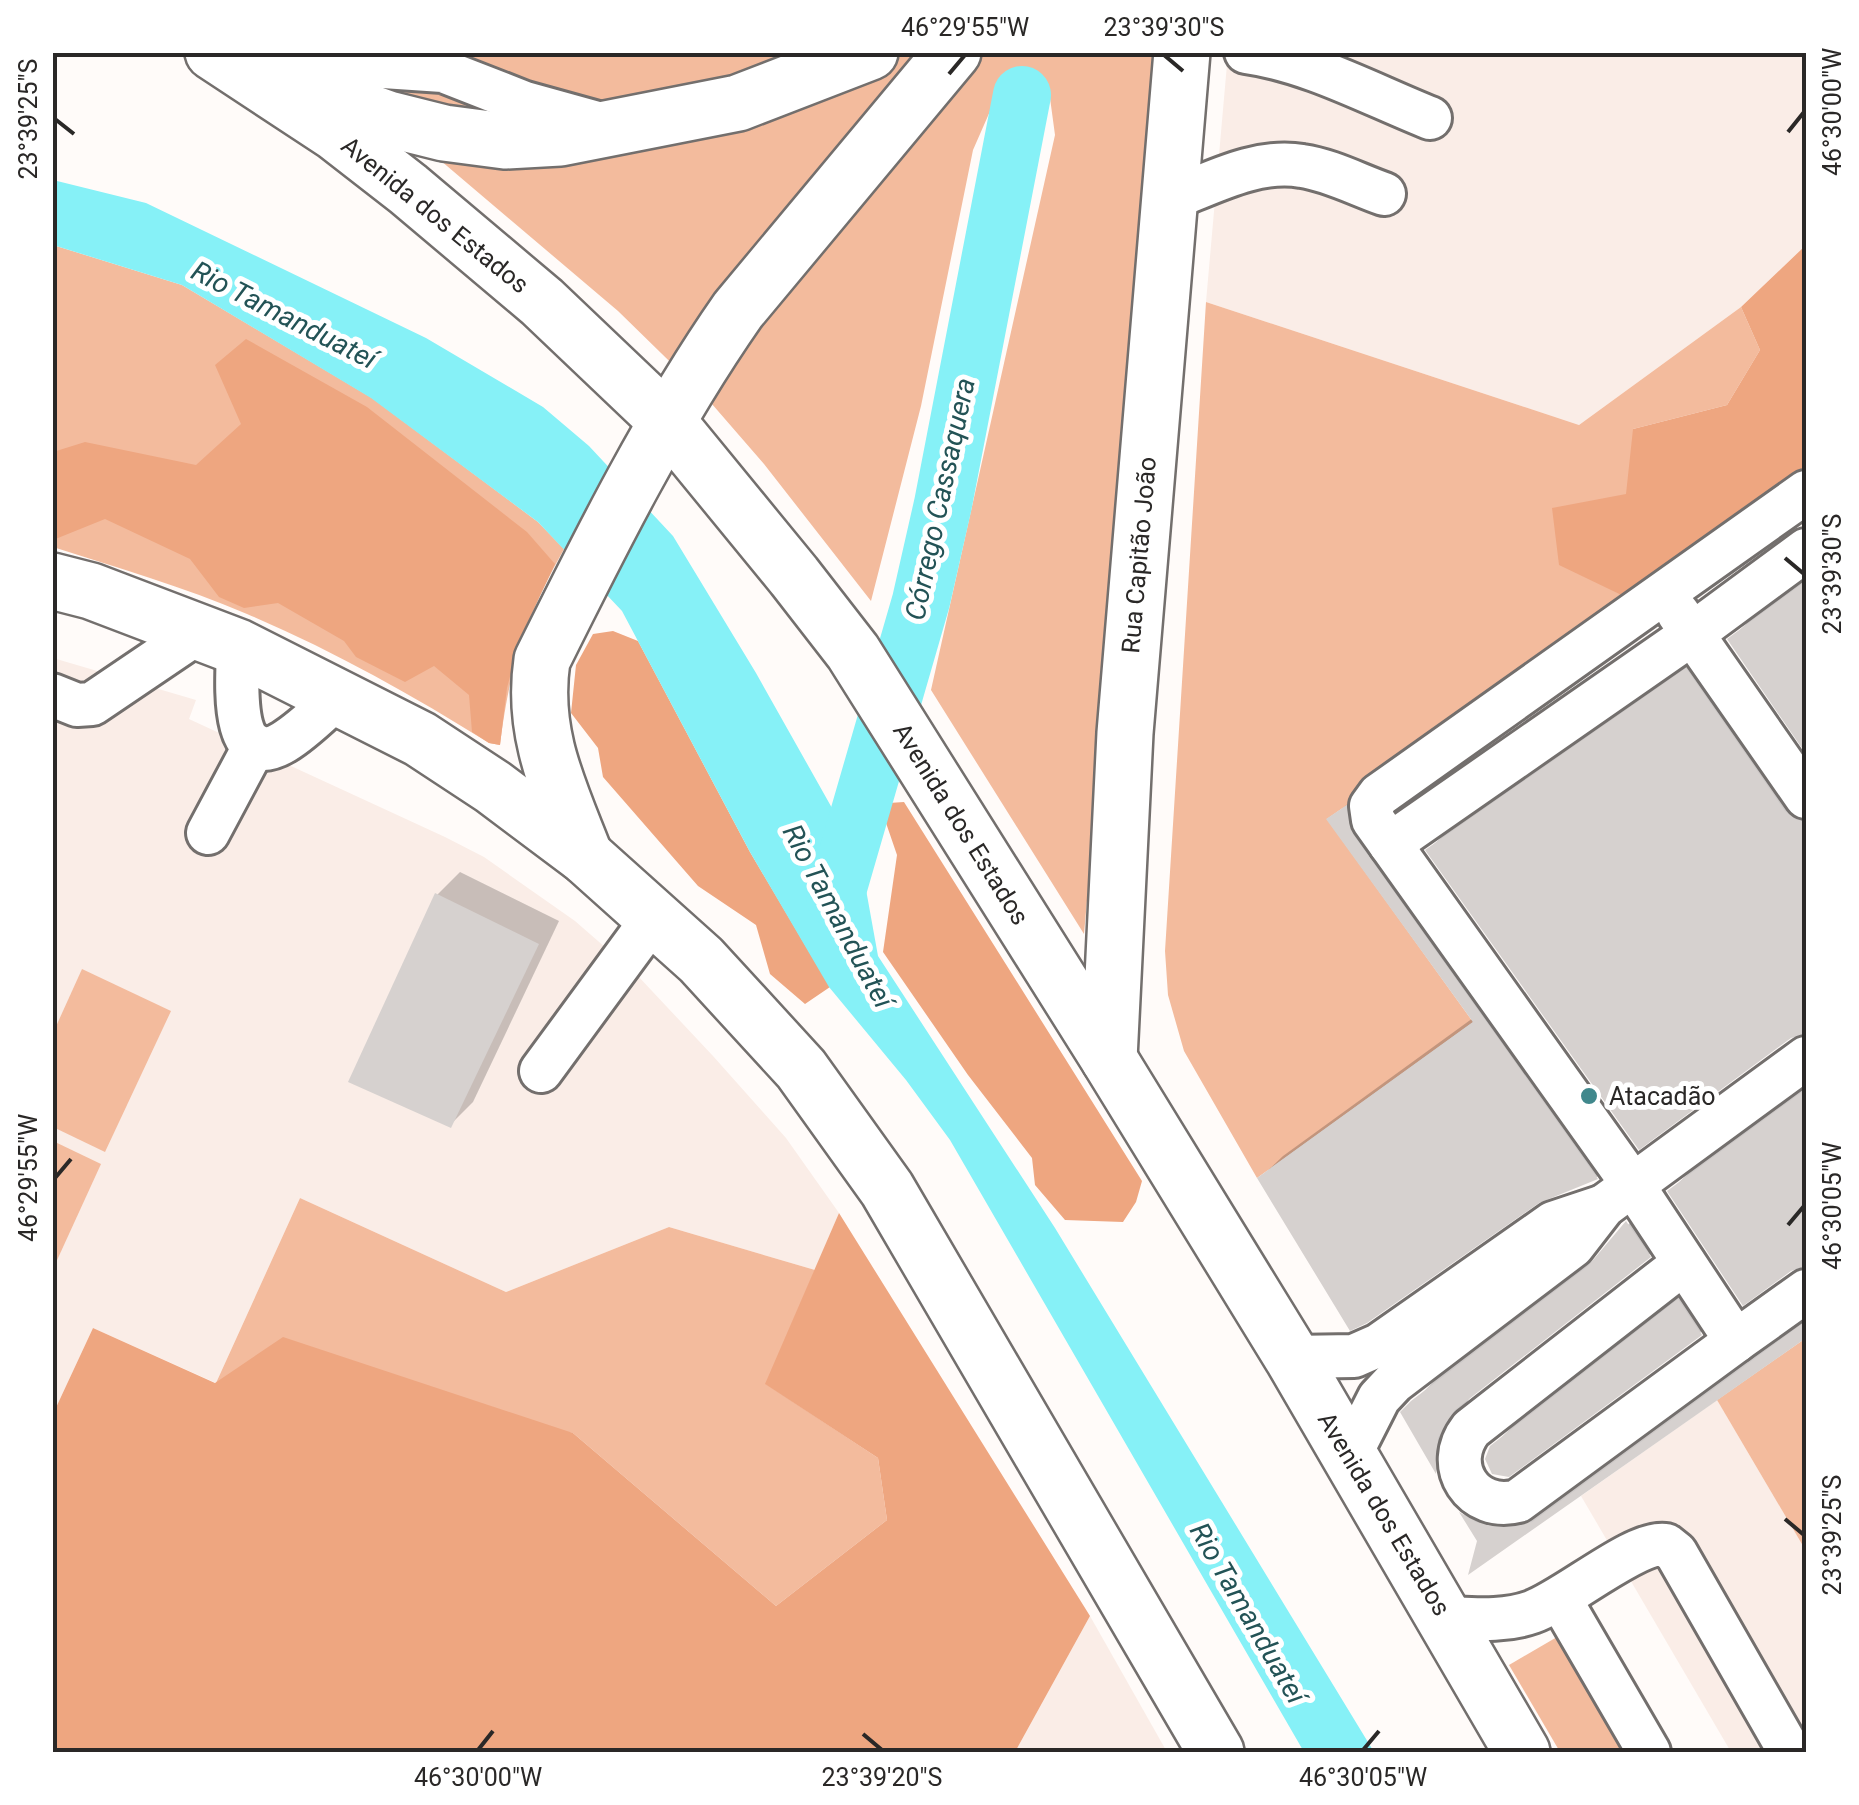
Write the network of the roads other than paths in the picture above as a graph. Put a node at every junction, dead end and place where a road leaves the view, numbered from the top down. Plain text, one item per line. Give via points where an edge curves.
1 (870, 52) edge
2 (953, 52) edge
3 (1182, 52) edge
4 (1246, 52) edge
5 (222, 57) edge
6 (447, 62) edge
7 (1430, 118) dead end
8 (618, 128) junction
9 (1384, 194) dead end
10 (1168, 200) junction
11 (667, 421) junction
12 (1806, 492) edge
13 (1806, 550) edge
14 (52, 581) edge
15 (1664, 593) junction
16 (1692, 634) junction
17 (219, 639) junction
18 (52, 695) edge
19 (340, 696) junction
20 (255, 746) junction
21 (1806, 798) edge
22 (208, 833) dead end
23 (1390, 844) junction
24 (585, 856) junction
25 (654, 917) junction
26 (1806, 1058) edge
27 (1110, 1059) junction
28 (541, 1071) dead end
29 (1618, 1196) junction
30 (1684, 1262) junction
31 (1806, 1291) edge
32 (1736, 1342) junction
33 (1292, 1357) junction
34 (1349, 1457) junction
35 (1560, 1599) junction
36 (1445, 1618) junction
37 (1216, 1752) edge
38 (1522, 1752) edge
39 (1649, 1752) edge
40 (1790, 1752) edge

1 - 8 highway via 738,103
2 - 11 highway via 738,310
3 - 10 highway, Rua Capitão João
4 - 7 street via 1303,66
5 - 6 street
5 - 8 highway via 444,133 526,140
5 - 11 highway, Avenida dos Estados via 408,189 542,302
6 - 8 street via 525,104
9 - 10 street via 1284,164 1255,167
10 - 27 highway, Rua Capitão João via 1125,734
11 - 24 highway via 542,660 537,694 547,758
11 - 27 highway, Avenida dos Estados via 853,652
12 - 15 street
13 - 16 street
14 - 17 highway
15 - 16 street
15 - 23 street via 1379,795 1372,820
16 - 21 street
16 - 23 street
17 - 18 street via 92,704
17 - 19 highway
17 - 20 street via 238,721
19 - 20 street via 284,742
19 - 24 highway via 494,787
20 - 22 street
23 - 29 street
24 - 25 highway
25 - 28 street
25 - 37 highway via 801,1069 887,1189
26 - 29 street
27 - 33 highway, Avenida dos Estados
29 - 30 street
29 - 33 street via 1553,1222 1379,1345 1354,1356
29 - 34 street via 1572,1246 1394,1382
30 - 32 street
30 - 32 street via 1471,1429 1457,1455 1459,1470 1486,1500 1518,1502
31 - 32 street
33 - 34 highway, Avenida dos Estados
34 - 36 highway, Avenida dos Estados
35 - 36 street via 1513,1616
35 - 39 street
35 - 40 street via 1646,1546 1666,1545
36 - 38 highway, Avenida dos Estados

